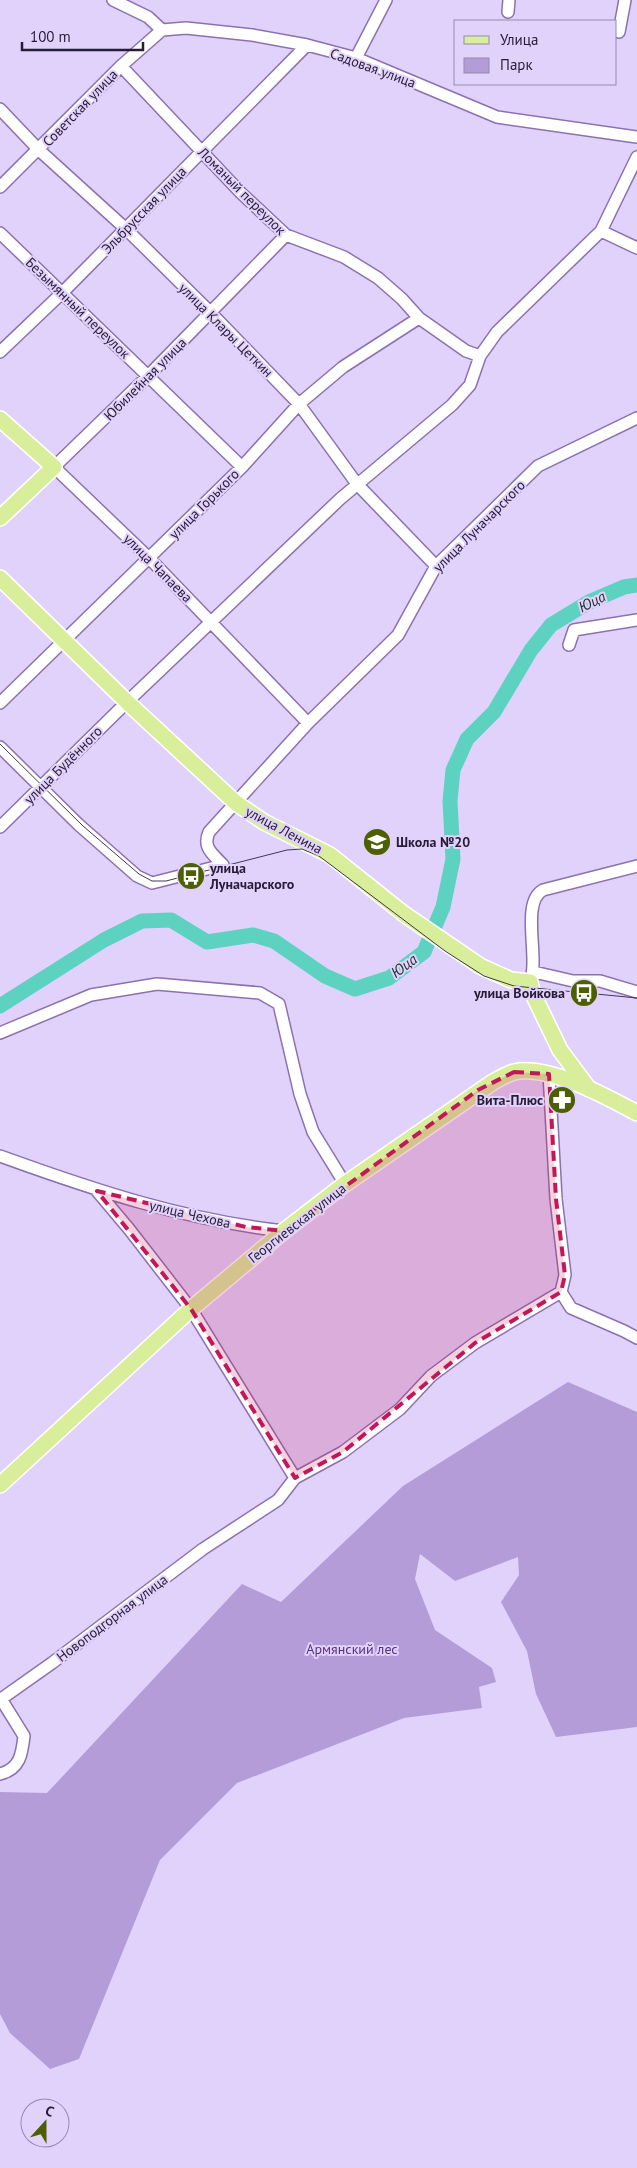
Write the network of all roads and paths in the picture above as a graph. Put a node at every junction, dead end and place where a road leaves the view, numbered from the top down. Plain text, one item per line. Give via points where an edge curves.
1 (113, 0) edge
2 (386, 0) edge
3 (625, 0) edge
4 (162, 30) junction
5 (619, 32) dead end
6 (307, 45) junction
7 (356, 58) junction
8 (121, 66) junction
9 (0, 109) edge
10 (637, 137) edge
11 (40, 150) junction
12 (202, 151) junction
13 (637, 157) edge
14 (0, 187) edge
15 (126, 229) junction
16 (601, 231) junction
17 (0, 233) edge
18 (286, 235) junction
19 (637, 248) edge
20 (63, 292) junction
21 (211, 313) junction
22 (419, 318) junction
23 (0, 352) edge
24 (480, 356) junction
25 (148, 376) junction
26 (298, 404) junction
27 (637, 418) edge
28 (0, 419) edge
29 (54, 467) junction
30 (242, 467) junction
31 (357, 484) junction
32 (0, 518) edge
33 (149, 558) junction
34 (436, 566) junction
35 (0, 578) edge
36 (637, 620) edge
37 (211, 622) junction
38 (65, 641) junction
39 (569, 645) dead end
40 (126, 702) junction
41 (0, 703) edge
42 (308, 723) junction
43 (0, 747) edge
44 (41, 786) junction
45 (236, 804) junction
46 (0, 827) edge
47 (637, 866) edge
48 (532, 977) junction
49 (637, 992) edge
50 (0, 1033) edge
51 (560, 1050) junction
52 (549, 1074) junction
53 (589, 1089) junction
54 (637, 1113) edge
55 (0, 1156) edge
56 (345, 1184) junction
57 (96, 1191) junction
58 (284, 1231) junction
59 (561, 1292) junction
60 (191, 1309) junction
61 (637, 1338) edge
62 (296, 1478) junction
63 (0, 1485) edge
64 (0, 1698) edge
65 (0, 1774) edge

1 - 4 street via 148,17
2 - 7 street
3 - 5 street
4 - 6 street, Садовая улица via 186,28
4 - 8 street, Советская улица
6 - 7 street, Садовая улица
6 - 12 street, Эльбрусская улица
7 - 10 street, Садовая улица via 497,117
8 - 11 street, Советская улица
8 - 12 street, Ломаный переулок
9 - 11 street, улица Клары Цеткин
11 - 14 street, Советская улица
11 - 15 street, улица Клары Цеткин
12 - 15 street, Эльбрусская улица
12 - 18 street, Ломаный переулок
13 - 16 street, улица Будённого
15 - 20 street, Эльбрусская улица
15 - 21 street, улица Клары Цеткин
16 - 19 street
16 - 24 street, улица Будённого via 497,332
17 - 20 street, Безымянный переулок
18 - 21 street, Юбилейная улица
18 - 22 street, Ломаный переулок via 344,257 378,278
20 - 23 street, Эльбрусская улица
20 - 25 street, Безымянный переулок
21 - 25 street, Юбилейная улица
21 - 26 street, улица Клары Цеткин
22 - 24 street, Ломаный переулок via 466,351
22 - 26 street, улица Горького via 343,367
24 - 31 street, улица Будённого via 470,385 452,405
25 - 29 street, Юбилейная улица
25 - 30 street, Безымянный переулок
26 - 30 street, улица Горького
26 - 31 street, улица Клары Цеткин
27 - 34 street, улица Луначарского via 538,466
28 - 29 main road, улица Чапаева
29 - 32 main road, Юбилейная улица
29 - 33 street, улица Чапаева
30 - 33 street, улица Горького
31 - 34 street, улица Клары Цеткин
31 - 37 street, улица Будённого
33 - 37 street, улица Чапаева
33 - 38 street, улица Горького
34 - 42 street, улица Луначарского via 398,635
35 - 38 main road, улица Ленина
36 - 39 street via 574,630
37 - 40 street, улица Будённого
37 - 42 street, улица Чапаева
38 - 40 main road, улица Ленина
38 - 41 street, улица Горького
40 - 44 street, улица Будённого
40 - 45 main road, улица Ленина
42 - 45 street, улица Луначарского
43 - 44 street
44 - 45 street, улица Луначарского via 137,876 152,883 223,865 208,849 205,840
44 - 46 street, улица Будённого
45 - 48 main road, улица Ленина via 330,855 404,914 480,966 511,980
47 - 48 street via 537,894 533,904
48 - 49 street via 600,980
48 - 51 main road via 532,992
50 - 56 street via 91,995 157,984 260,993 279,1004 300,1094 313,1132
51 - 52 main road
51 - 53 main road
52 - 53 main road, Георгиевская улица
52 - 56 main road, Георгиевская улица via 519,1072 502,1077 478,1090
52 - 59 street via 556,1199 565,1275
53 - 54 main road, Георгиевская улица
55 - 57 street, улица Чехова
56 - 58 main road, Георгиевская улица
57 - 58 street, улица Чехова via 201,1219
57 - 60 street, улица Чехова
58 - 60 main road, Георгиевская улица
59 - 61 street via 571,1308
59 - 62 street, Новоподгорная улица via 475,1344 431,1376 400,1409 343,1452
60 - 62 street
60 - 63 main road, Георгиевская улица
62 - 64 street, Новоподгорная улица via 278,1500 203,1549 52,1663
64 - 65 street, Новоподгорная улица via 24,1736 21,1760 8,1772

